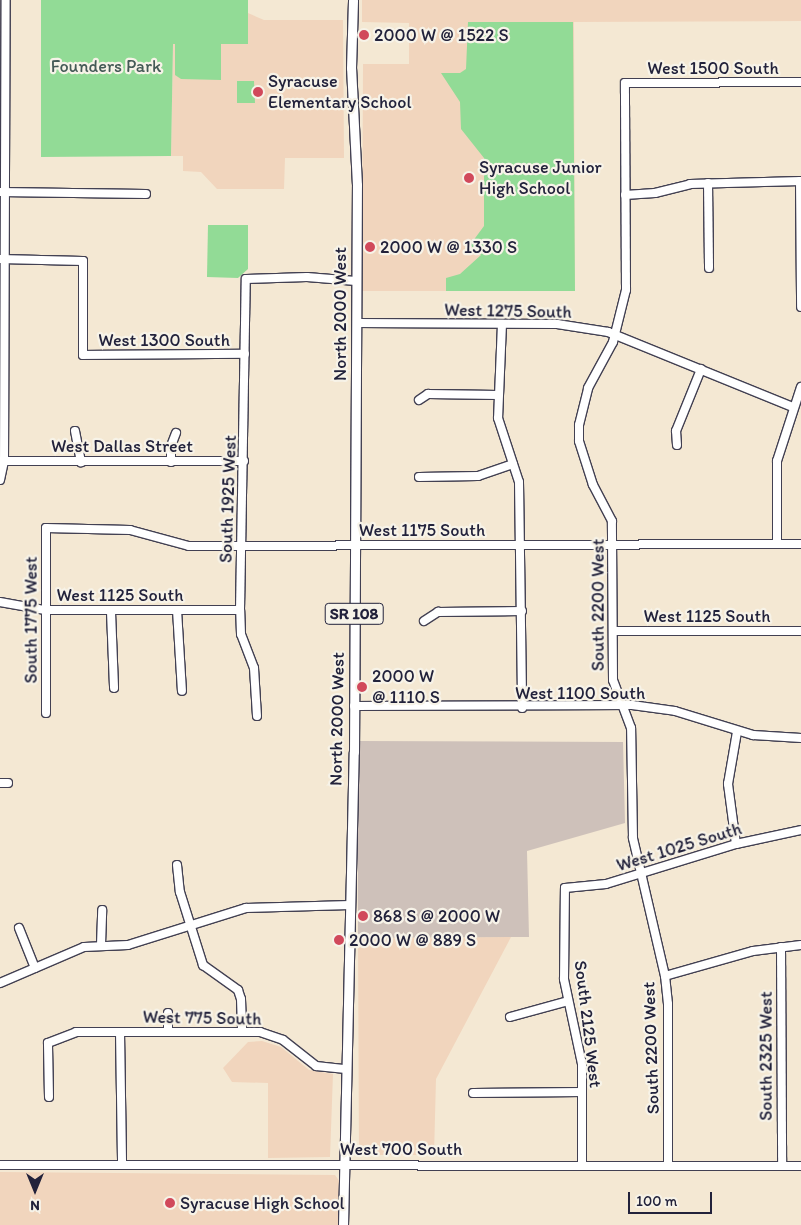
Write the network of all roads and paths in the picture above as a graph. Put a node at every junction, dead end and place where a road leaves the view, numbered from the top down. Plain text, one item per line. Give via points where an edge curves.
1 (6, 0) edge
2 (352, 1) edge
3 (801, 82) edge
4 (624, 83) joint
5 (3, 125) edge
6 (800, 181) edge
7 (708, 183) junction
8 (3, 192) edge
9 (146, 194) dead end
10 (625, 195) junction
11 (3, 259) edge
12 (708, 268) dead end
13 (356, 281) junction
14 (801, 307) edge
15 (356, 323) junction
16 (502, 324) junction
17 (616, 335) junction
18 (245, 354) junction
19 (700, 369) junction
20 (801, 387) edge
21 (498, 395) junction
22 (419, 400) dead end
23 (793, 407) junction
24 (75, 431) dead end
25 (176, 433) dead end
26 (676, 445) dead end
27 (2, 461) edge
28 (244, 461) junction
29 (81, 462) junction
30 (171, 462) junction
31 (513, 464) junction
32 (419, 477) dead end
33 (0, 480) edge
34 (46, 528) joint
35 (613, 544) junction
36 (777, 544) junction
37 (801, 544) edge
38 (353, 545) junction
39 (521, 545) junction
40 (241, 547) junction
41 (0, 602) edge
42 (45, 610) junction
43 (177, 610) junction
44 (240, 610) junction
45 (522, 611) junction
46 (111, 612) junction
47 (424, 621) dead end
48 (612, 631) junction
49 (801, 631) edge
50 (114, 688) dead end
51 (182, 691) dead end
52 (623, 705) junction
53 (354, 706) junction
54 (522, 708) junction
55 (46, 713) dead end
56 (256, 716) dead end
57 (737, 732) junction
58 (801, 738) edge
59 (801, 830) edge
60 (736, 844) junction
61 (177, 866) dead end
62 (639, 875) junction
63 (565, 888) joint
64 (350, 905) junction
65 (102, 910) dead end
66 (190, 925) junction
67 (19, 928) dead end
68 (101, 945) junction
69 (801, 945) edge
70 (781, 947) junction
71 (35, 968) junction
72 (665, 976) junction
73 (0, 983) edge
74 (568, 1001) junction
75 (168, 1013) dead end
76 (510, 1017) dead end
77 (120, 1032) junction
78 (168, 1032) junction
79 (242, 1032) junction
80 (346, 1069) junction
81 (473, 1092) dead end
82 (582, 1092) junction
83 (49, 1097) dead end
84 (343, 1164) junction
85 (0, 1165) edge
86 (122, 1165) junction
87 (582, 1165) junction
88 (668, 1165) junction
89 (782, 1166) junction
90 (801, 1166) edge
91 (343, 1225) edge

1 - 5 street
2 - 13 main road, North 2000 West / SR 108
3 - 4 street, West 1500 South
4 - 10 street, South 2200 West
5 - 8 street
6 - 7 street
6 - 14 street
7 - 10 street
7 - 12 street
8 - 9 street
8 - 11 street
10 - 17 street, South 2200 West via 626,290
11 - 18 street, West 1300 South via 83,261 83,355
11 - 27 street
13 - 15 main road, North 2000 West / SR 108
13 - 18 street, South 1925 West via 307,277 246,279
15 - 16 street, West 1275 South
15 - 38 main road, North 2000 West / SR 108
16 - 17 street, West 1275 South via 557,324
16 - 21 street
17 - 19 street, West 1275 South
17 - 35 street, South 2200 West via 588,388 579,425 591,478 612,522
18 - 28 street, South 1925 West
19 - 23 street, West 1275 South
19 - 26 street via 676,431
20 - 23 street
21 - 22 street via 428,394
21 - 31 street via 501,435
23 - 36 street via 777,461
24 - 29 street
25 - 30 street via 171,446
27 - 29 street, West Dallas Street
27 - 33 street
28 - 30 street, West Dallas Street
28 - 40 street, South 1925 West
29 - 30 street, West Dallas Street
31 - 32 street via 478,476
31 - 39 street via 519,482
34 - 40 street, West 1175 South via 130,530 189,546
34 - 42 street, South 1775 West
35 - 36 street, West 1175 South
35 - 39 street, West 1175 South
35 - 48 street, South 2200 West
36 - 37 street, West 1175 South
38 - 39 street, West 1175 South
38 - 40 street, West 1175 South
38 - 53 main road, North 2000 West / SR 108
39 - 45 street
40 - 44 street, South 1925 West
41 - 42 street, West 1125 South
42 - 46 street, West 1125 South
42 - 55 street, South 1775 West
43 - 44 street, West 1125 South
43 - 46 street, West 1125 South
43 - 51 street
44 - 56 street, South 1925 West via 241,634 254,668
45 - 47 street via 438,612
45 - 54 street
46 - 50 street
48 - 49 street, West 1125 South
48 - 52 street, South 2200 West via 613,680
52 - 54 street, West 1100 South
52 - 57 street, West 1100 South via 675,711
52 - 62 street, South 2200 West via 632,728 633,838
53 - 54 street, West 1100 South
53 - 64 main road, North 2000 West / SR 108
57 - 58 street, West 1100 South
57 - 60 street via 728,784
59 - 60 street, West 1025 South
60 - 62 street, West 1025 South
61 - 66 street via 180,892
62 - 63 street, West 1025 South via 606,884
62 - 72 street, South 2200 West
63 - 74 street, South 2125 West via 564,978
64 - 66 street via 258,906
64 - 80 main road, North 2000 West / SR 108
65 - 68 street
66 - 68 street via 128,945
66 - 79 street via 204,968 235,987 240,994
67 - 71 street
68 - 71 street via 84,947
69 - 70 street
70 - 72 street
70 - 89 street, South 2325 West
71 - 73 street
72 - 88 street, South 2200 West
74 - 76 street
74 - 82 street, South 2125 West via 578,1038
75 - 78 street
77 - 78 street, West 775 South
77 - 83 street, West 775 South via 76,1032 48,1043
77 - 86 street
78 - 79 street, West 775 South
79 - 80 street, West 775 South via 273,1035 310,1063 330,1069
80 - 84 main road, North 2000 West / SR 108
81 - 82 street
82 - 87 street, South 2125 West
84 - 86 street, West 700 South
84 - 87 street, West 700 South
84 - 91 main road, North 2000 West / SR 108
85 - 86 street, West 700 South
87 - 88 street, West 700 South
88 - 89 street, West 700 South
89 - 90 street, West 700 South

